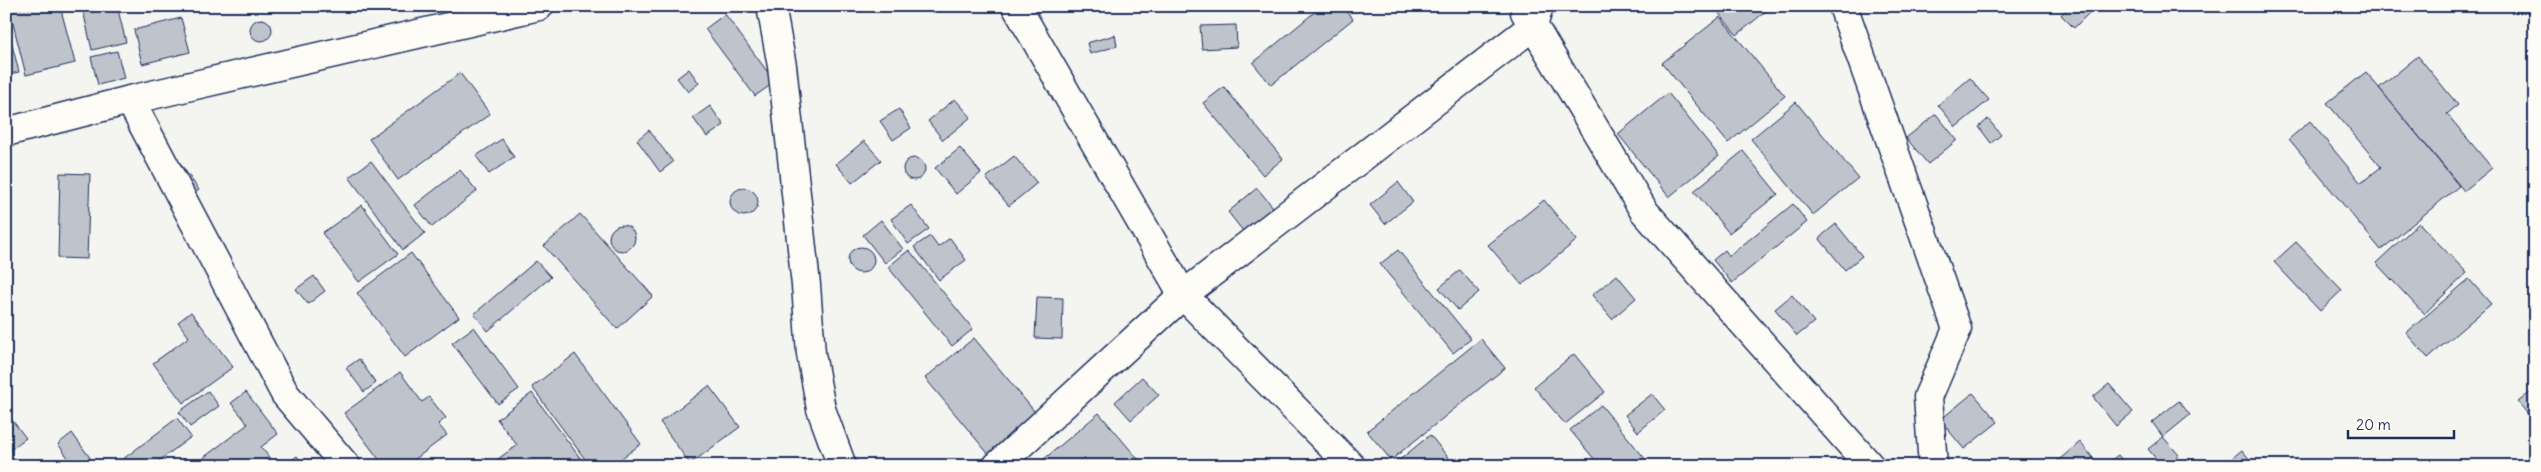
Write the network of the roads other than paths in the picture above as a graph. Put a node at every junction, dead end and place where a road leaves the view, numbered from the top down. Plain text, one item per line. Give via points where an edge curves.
1 (539, 6) edge
2 (771, 6) edge
3 (1016, 6) edge
4 (1843, 6) edge
5 (1531, 13) edge
6 (130, 100) junction
7 (6, 132) edge
8 (1183, 295) junction
9 (346, 466) edge
10 (842, 466) edge
11 (997, 466) edge
12 (1351, 466) edge
13 (1870, 466) edge
14 (1933, 466) edge

1 - 6 street
2 - 10 street via 783,76 811,354 821,409
3 - 8 street
4 - 14 street via 1957,329 1928,397
5 - 8 street
5 - 13 street via 1644,211
6 - 7 street
6 - 9 street via 286,394
8 - 11 street
8 - 12 street

